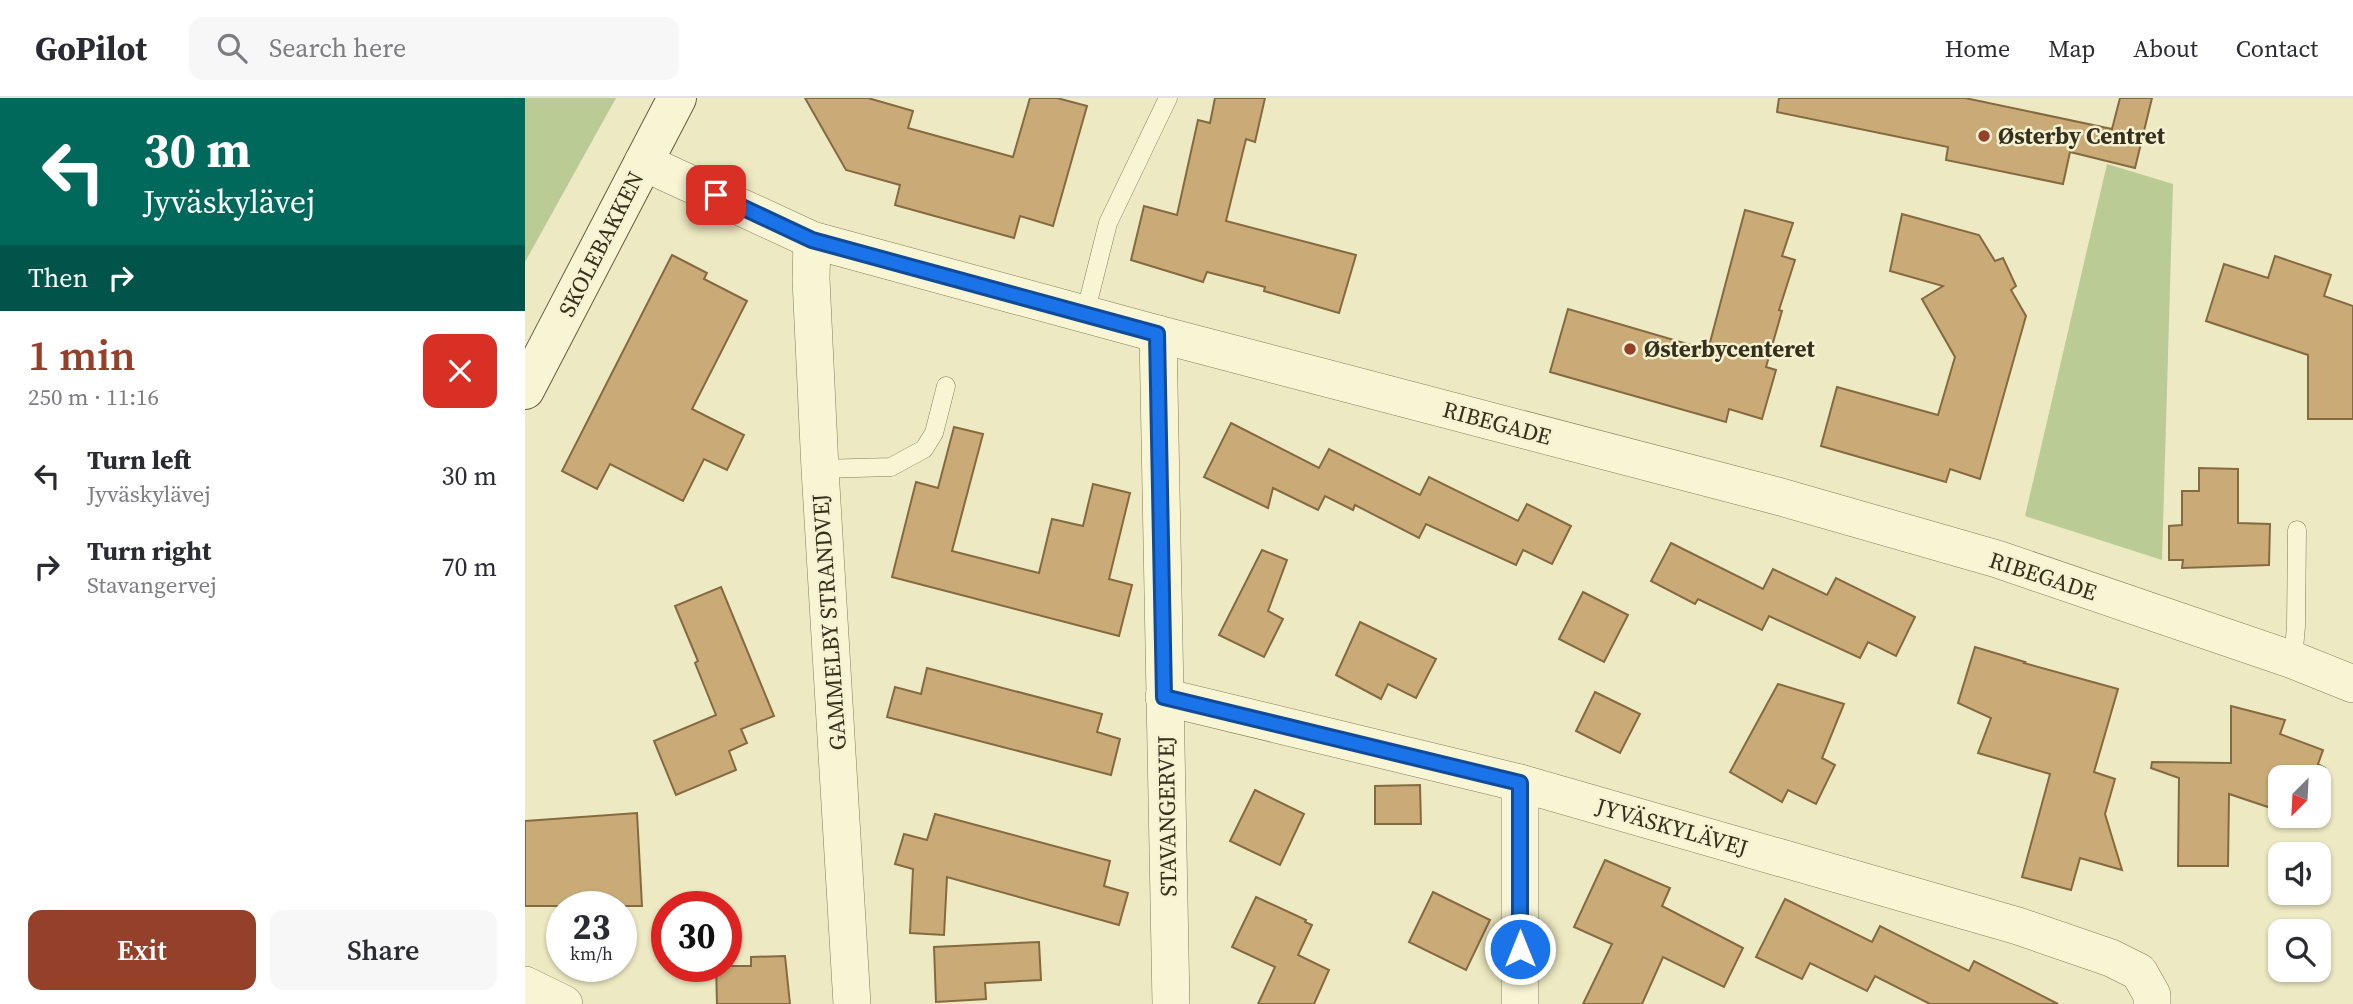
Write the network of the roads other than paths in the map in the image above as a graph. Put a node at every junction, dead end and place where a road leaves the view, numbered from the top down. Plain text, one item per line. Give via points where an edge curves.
1 (677, 98) edge
2 (1167, 98) edge
3 (643, 162) junction
4 (812, 240) junction
5 (1084, 314) junction
6 (1157, 334) junction
7 (946, 386) dead end
8 (525, 390) edge
9 (820, 469) junction
10 (2297, 530) dead end
11 (2293, 660) junction
12 (2353, 684) edge
13 (1164, 697) junction
14 (1520, 783) junction
15 (525, 985) edge
16 (564, 1004) edge
17 (852, 1004) edge
18 (1171, 1004) edge
19 (1520, 1004) edge
20 (2152, 1004) edge

1 - 3 street, SKOLEBAKKEN
2 - 5 lane via 1108,223
3 - 4 street, RIBEGADE
3 - 8 street, SKOLEBAKKEN
4 - 5 street, RIBEGADE
4 - 9 street, GAMMELBY STRANDVEJ
5 - 6 street, RIBEGADE
6 - 11 street, RIBEGADE via 1781,497 1997,559
6 - 13 street, STAVANGERVEJ
7 - 9 lane via 934,433 924,449 891,467
9 - 17 street, GAMMELBY STRANDVEJ
10 - 11 lane
11 - 12 street, RIBEGADE
13 - 14 street, JYVÄSKYLÄVEJ
13 - 18 street, STAVANGERVEJ
14 - 19 street
14 - 20 street, JYVÄSKYLÄVEJ via 2018,926 2111,958 2139,972
15 - 16 street

